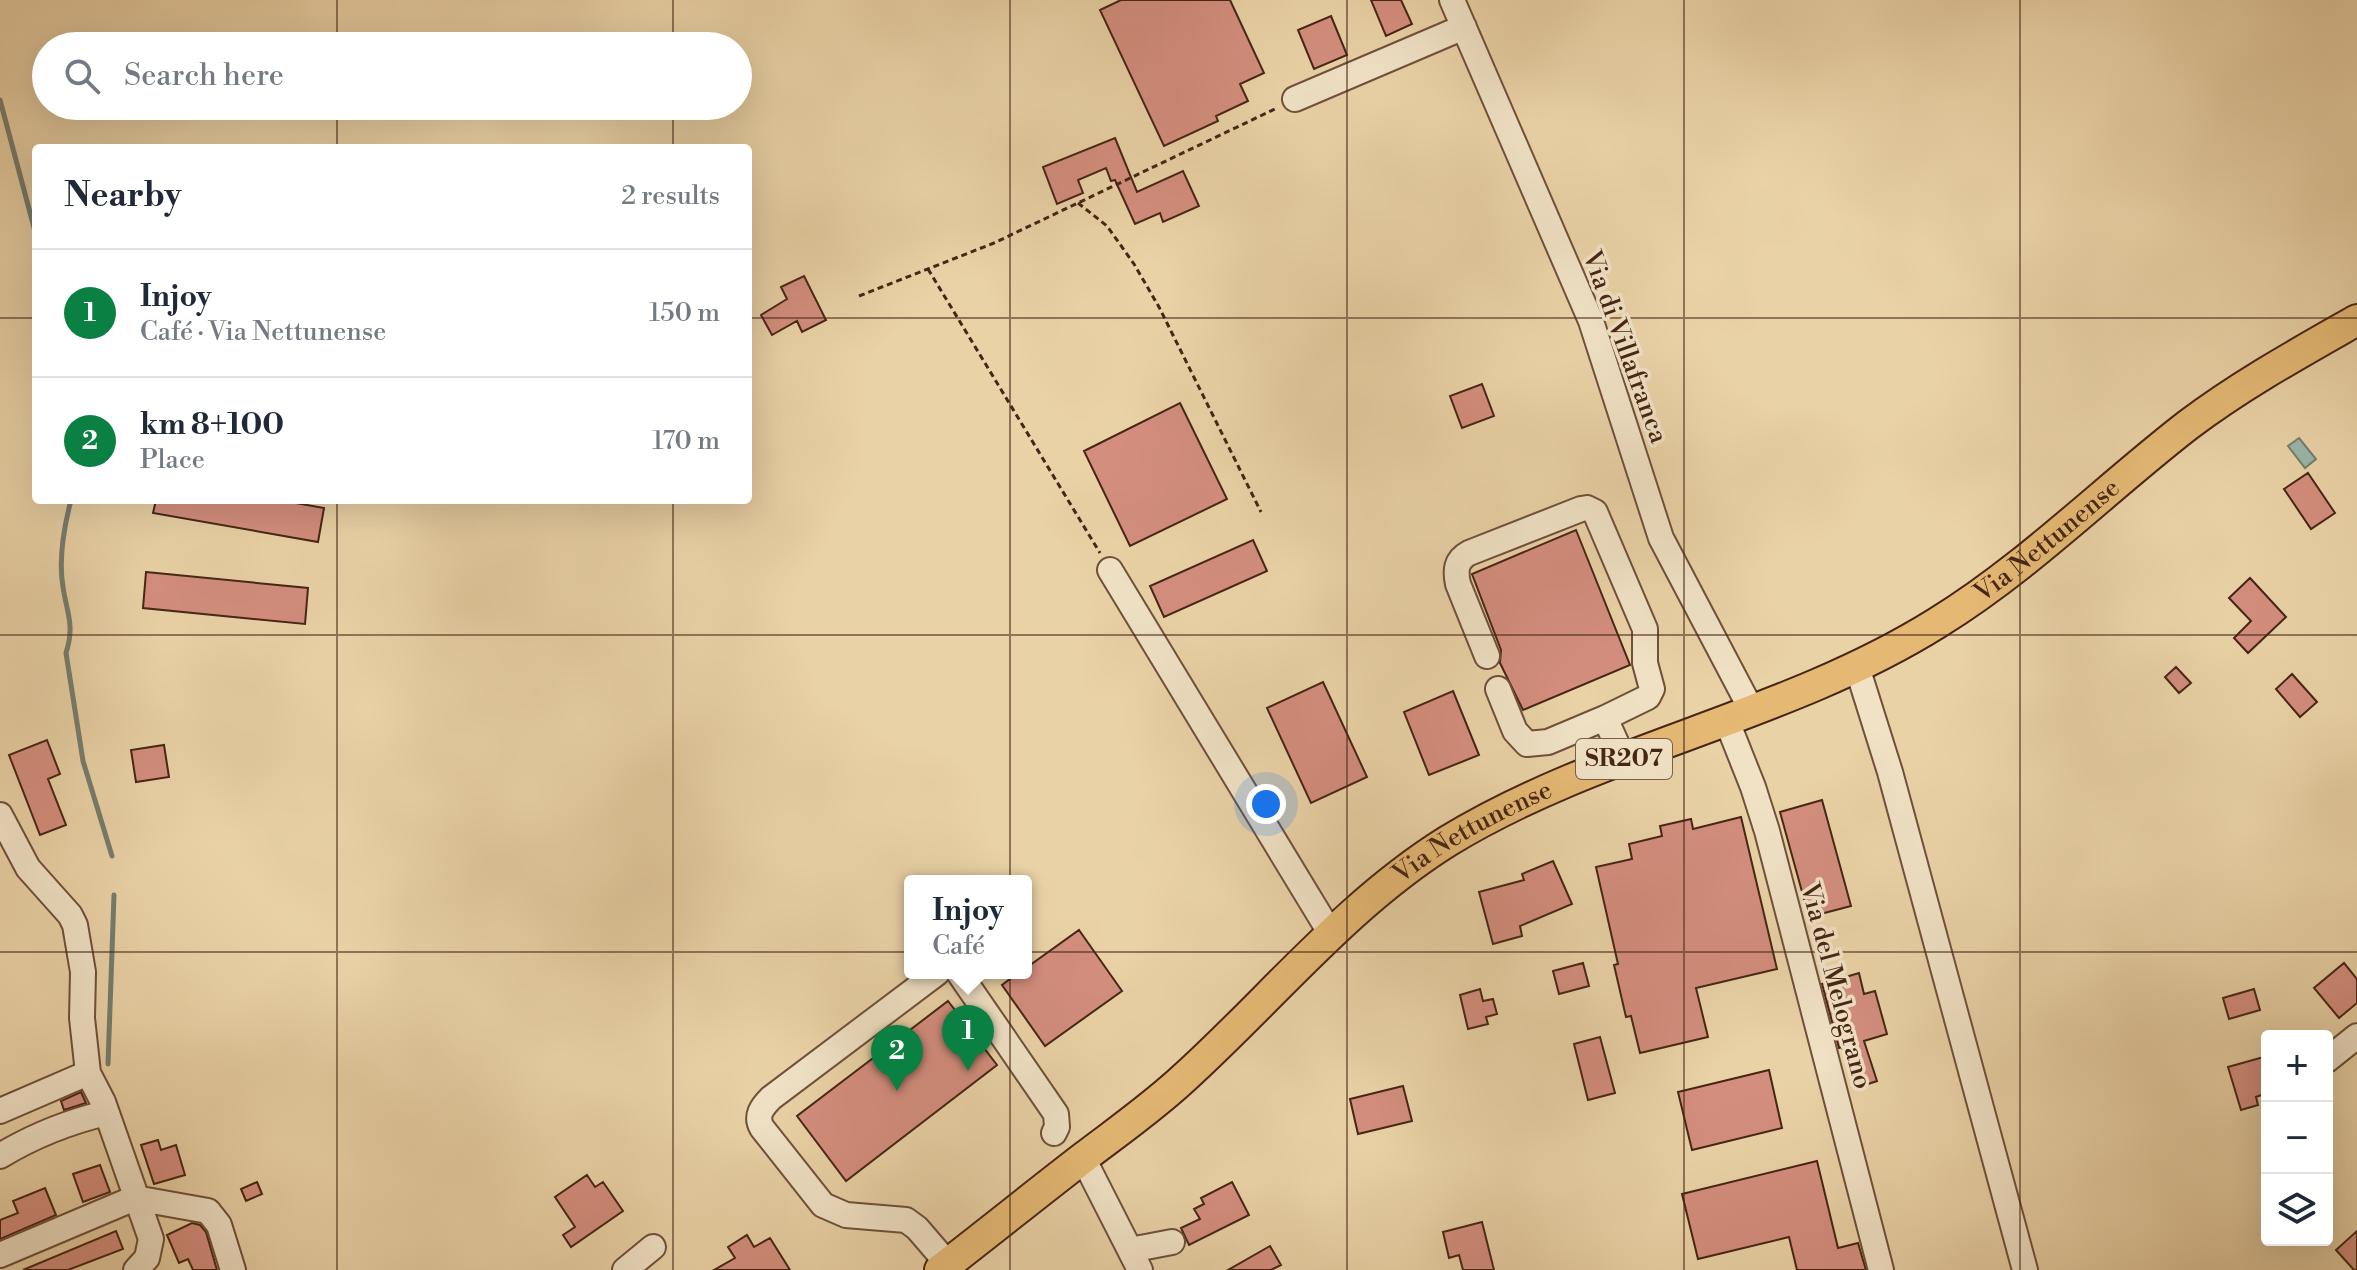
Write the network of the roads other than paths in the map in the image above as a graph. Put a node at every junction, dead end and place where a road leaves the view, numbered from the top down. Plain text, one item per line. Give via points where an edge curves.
1 (1452, 0) edge
2 (1464, 27) junction
3 (1295, 99) road end
4 (2357, 320) edge
5 (1110, 570) road end
6 (1487, 656) dead end
7 (1857, 667) junction
8 (1498, 689) dead end
9 (1739, 714) junction
10 (1605, 718) junction
11 (1624, 760) junction
12 (0, 815) edge
13 (1331, 934) junction
14 (929, 979) edge
15 (963, 979) edge
16 (2357, 1036) edge
17 (2333, 1055) edge
18 (88, 1073) junction
19 (0, 1111) edge
20 (106, 1113) junction
21 (1054, 1133) dead end
22 (0, 1156) edge
23 (1083, 1158) junction
24 (135, 1198) junction
25 (1172, 1242) dead end
26 (653, 1247) dead end
27 (0, 1255) edge
28 (1135, 1260) edge
29 (944, 1267) edge
30 (136, 1270) edge
31 (233, 1270) edge
32 (625, 1270) edge
33 (1881, 1270) edge
34 (2025, 1270) edge

1 - 2 street, Via di Villafranca
2 - 3 street
2 - 9 street, Via di Villafranca via 1591,321 1661,538
4 - 7 main road, Via Nettunense / SR207 via 2218,403 1974,599
5 - 13 street
6 - 10 street via 1458,584 1460,560 1591,509 1645,629 1652,689 1648,697
7 - 9 main road, Via Nettunense / SR207
7 - 34 street via 1903,817
8 - 10 street via 1515,731 1527,744 1548,742
9 - 11 main road, Via Nettunense / SR207
9 - 33 street, Via del Melograno via 1753,787
10 - 11 street
11 - 13 main road, Via Nettunense / SR207 via 1452,839
12 - 18 street via 28,868 75,925
13 - 23 main road, Via Nettunense / SR207 via 1181,1081
14 - 29 street via 771,1098 759,1120 823,1205 846,1215 906,1220
15 - 21 street via 1056,1114
16 - 17 street
18 - 19 street
18 - 20 street
20 - 22 street via 73,1121
20 - 24 street
23 - 28 street
23 - 29 main road, Via Nettunense / SR207
24 - 27 street
24 - 30 street via 151,1245
24 - 31 street via 208,1211 218,1222
25 - 28 street
26 - 32 street

